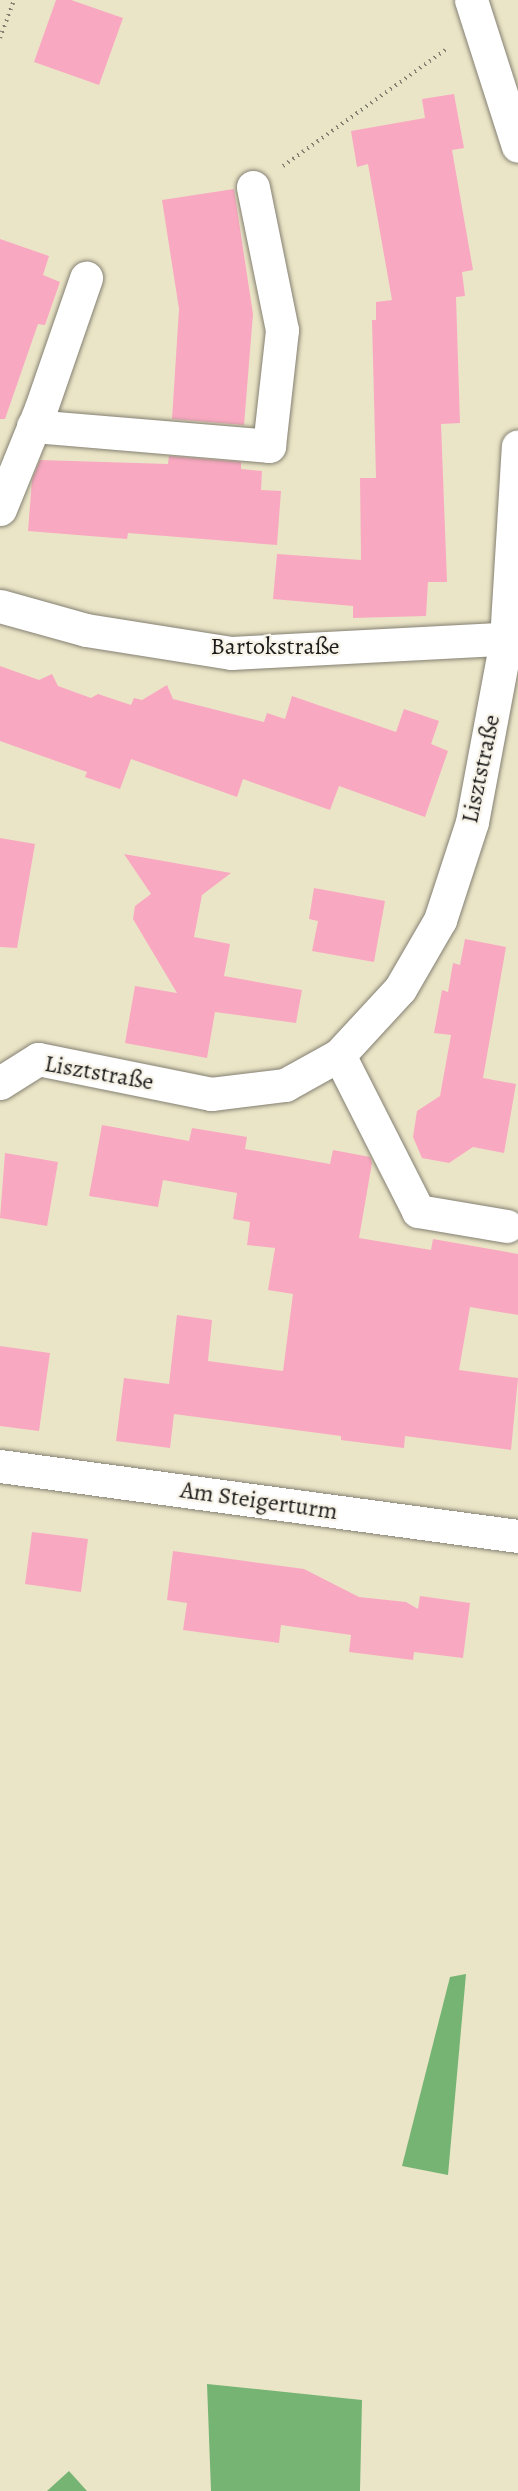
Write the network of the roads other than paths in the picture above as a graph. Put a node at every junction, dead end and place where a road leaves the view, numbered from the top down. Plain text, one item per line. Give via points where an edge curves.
1 (476, 12) edge
2 (518, 146) edge
3 (253, 187) road end
4 (86, 278) dead end
5 (33, 426) junction
6 (518, 447) edge
7 (0, 509) edge
8 (0, 606) edge
9 (512, 639) edge
10 (339, 1055) junction
11 (0, 1083) edge
12 (507, 1226) dead end
13 (0, 1466) edge
14 (518, 1536) edge

1 - 2 street
3 - 5 street via 282,330 269,446
4 - 5 street
5 - 7 street
6 - 9 street, Lisztstraße
8 - 9 street, Bartokstraße via 86,630 231,653
9 - 10 street, Lisztstraße via 472,822 440,920 400,989
10 - 11 street, Lisztstraße via 285,1085 211,1094 38,1059
10 - 12 street via 418,1211
13 - 14 street, Am Steigerturm

